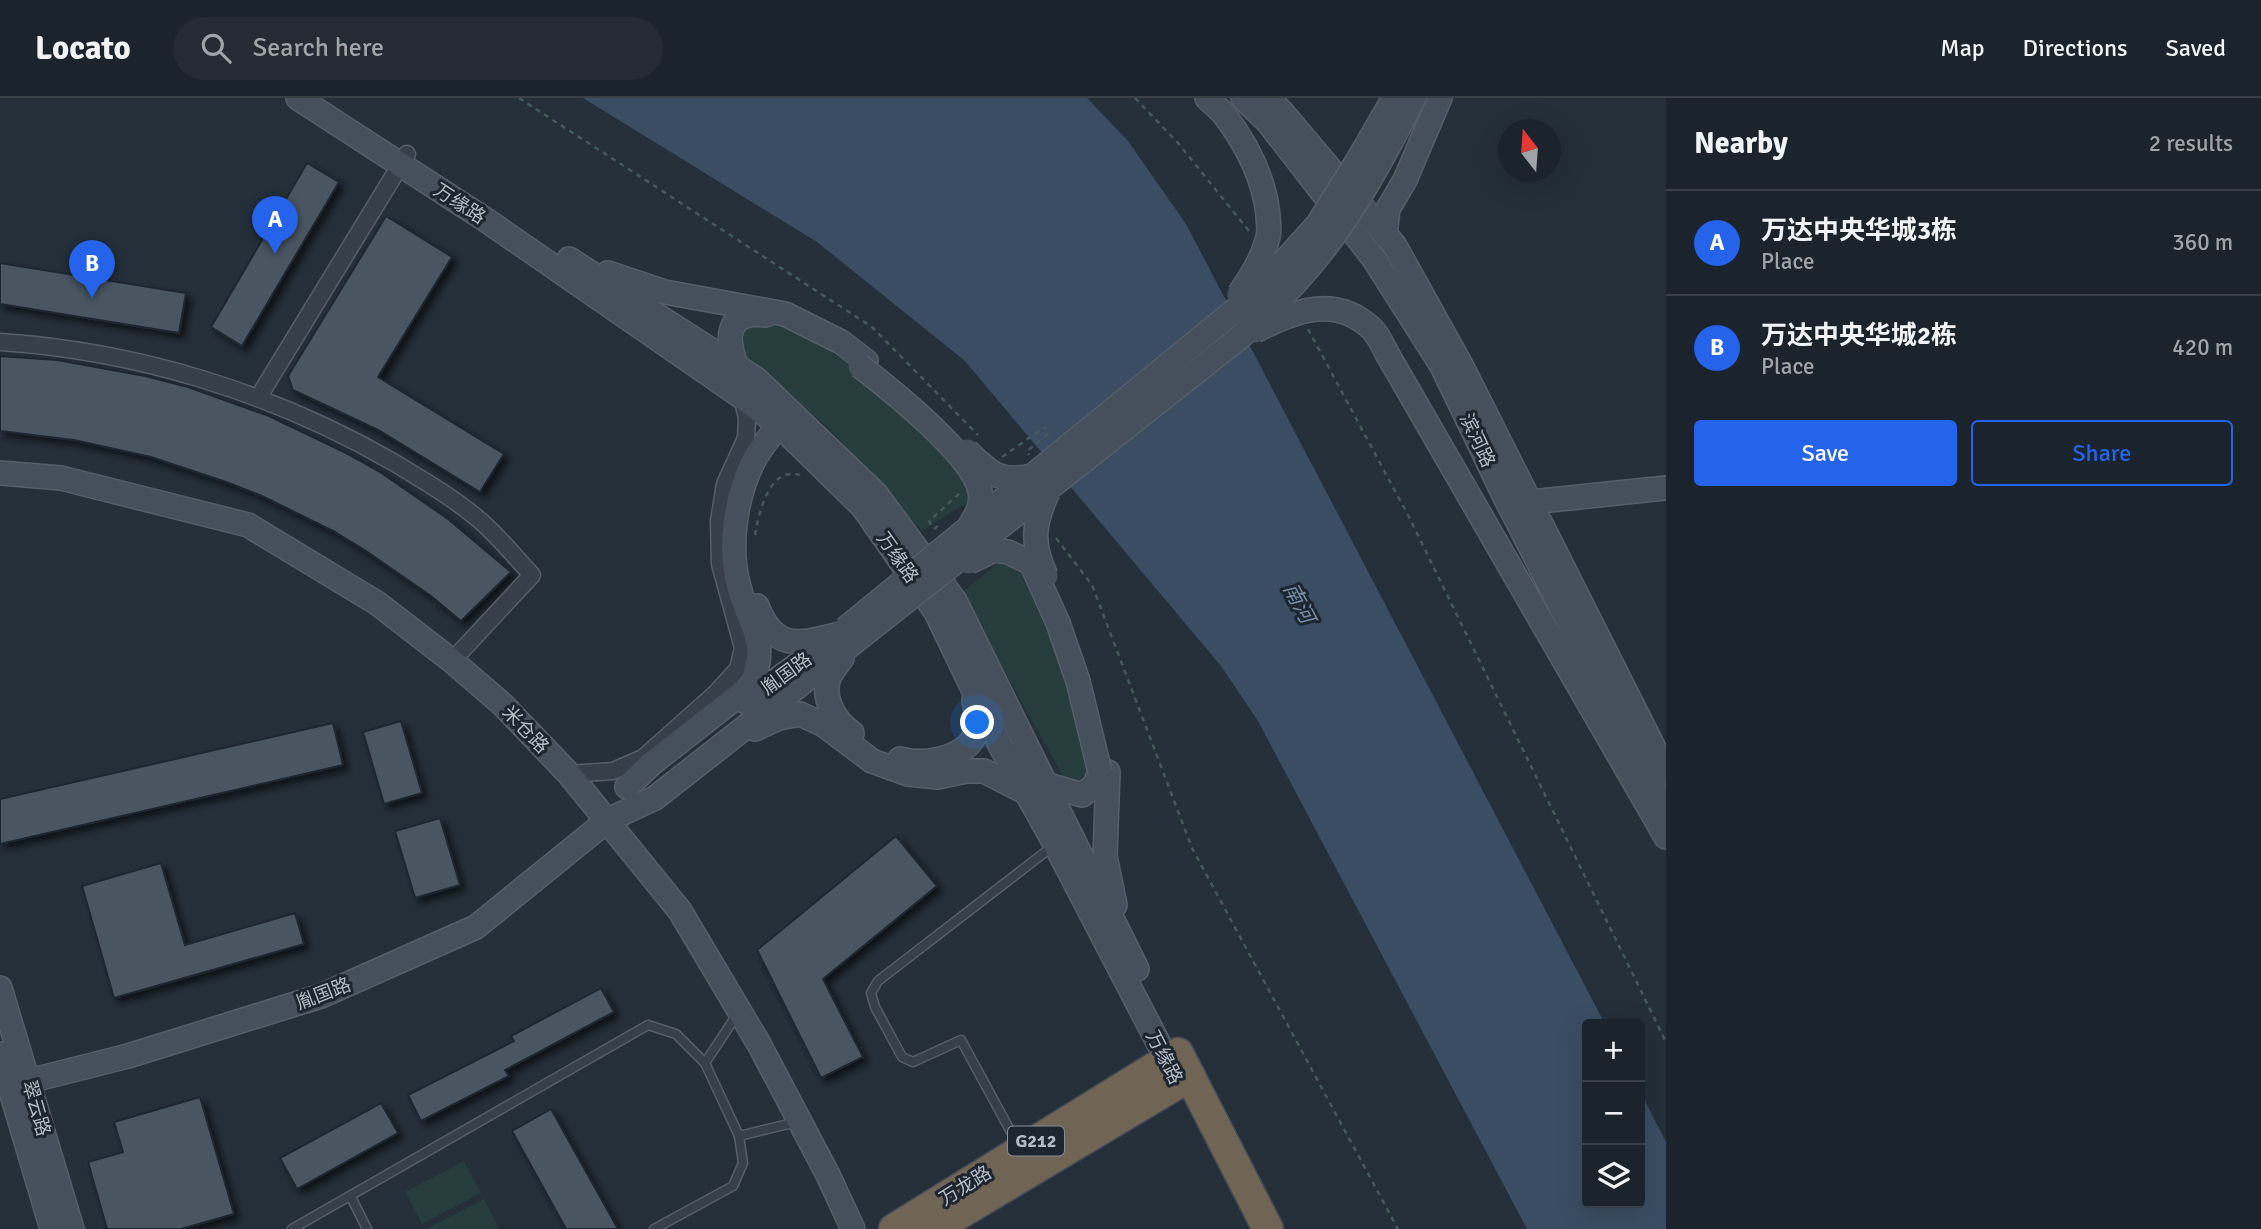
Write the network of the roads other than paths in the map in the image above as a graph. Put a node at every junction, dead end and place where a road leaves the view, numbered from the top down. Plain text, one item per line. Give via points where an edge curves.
1 (298, 98) edge
2 (321, 98) edge
3 (1243, 98) edge
4 (1268, 98) edge
5 (1394, 98) edge
6 (1414, 98) edge
7 (1440, 98) edge
8 (1215, 106) edge
9 (404, 159) junction
10 (1385, 235) junction
11 (553, 249) junction
12 (1202, 338) junction
13 (1239, 338) junction
14 (0, 342) edge
15 (863, 363) junction
16 (737, 367) junction
17 (742, 397) junction
18 (258, 398) junction
19 (791, 424) junction
20 (0, 473) edge
21 (1041, 482) junction
22 (1666, 488) edge
23 (1531, 502) junction
24 (967, 530) junction
25 (844, 640) junction
26 (452, 661) junction
27 (972, 686) junction
28 (1104, 772) junction
29 (1666, 772) edge
30 (569, 774) junction
31 (626, 787) junction
32 (1036, 789) junction
33 (655, 798) junction
34 (1666, 812) edge
35 (607, 820) junction
36 (1666, 837) edge
37 (1055, 844) junction
38 (1123, 939) junction
39 (0, 988) edge
40 (740, 1011) junction
41 (0, 1054) edge
42 (705, 1063) junction
43 (1179, 1069) junction
44 (13, 1083) edge
45 (800, 1122) junction
46 (738, 1136) junction
47 (1021, 1150) junction
48 (351, 1197) junction
49 (52, 1229) edge
50 (72, 1229) edge
51 (292, 1229) edge
52 (367, 1229) edge
53 (654, 1229) edge
54 (853, 1229) edge
55 (894, 1229) edge
56 (934, 1229) edge
57 (1253, 1229) edge
58 (1268, 1229) edge

1 - 9 street, 万缘路
2 - 9 street, 万缘路
3 - 34 street, 滨河路 via 1268,122 1374,259 1443,366
4 - 10 street, 滨河路
5 - 12 street, bridge via 1318,224 1256,293
6 - 13 street, bridge via 1333,236 1298,280
7 - 10 street via 1388,209
8 - 12 street, bridge via 1241,137 1254,162 1266,202 1269,234 1256,270
9 - 11 street, 万缘路
9 - 17 street, 万缘路
9 - 18 street
10 - 23 street, 滨河路 via 1461,365
11 - 15 street via 625,281 665,292 786,313 841,342
11 - 16 street, 万缘路
12 - 21 street, bridge
13 - 21 street, bridge
13 - 36 street, bridge via 1306,309 1350,314 1373,330
14 - 18 street via 130,360
15 - 16 street via 776,316 752,314 729,332
15 - 21 street, bridge via 1000,478
15 - 24 street, bridge via 911,405 973,471 981,493 978,511
16 - 19 street, 万缘路 via 756,379
17 - 19 street, 万缘路
17 - 30 street via 746,438 725,484 719,521 720,564 743,648 738,669 643,758 613,771
18 - 26 street via 370,449 443,494 478,518 532,575
19 - 25 street via 761,475 747,512 747,580 764,622 782,639 802,643
19 - 27 street, 万缘路 via 863,507 936,612
19 - 31 street via 752,463 736,516 738,586 760,644 752,685
19 - 32 street, 万缘路 via 876,494 955,601
20 - 26 street, 米仓路 via 61,478 248,525 377,603
21 - 24 street, bridge
21 - 25 street, bridge
21 - 28 street, bridge via 1036,518 1039,560 1080,648
22 - 23 street
23 - 29 street, 滨河路
24 - 25 street, bridge
25 - 27 street via 828,680 829,702 840,725 877,752 910,762 944,758 966,747 977,724
25 - 28 street, bridge via 972,559 994,550 1031,563 1058,623
25 - 31 street, 胤国路
25 - 33 street, 胤国路
26 - 30 street, 米仓路 via 503,705
27 - 32 street, 万缘路 via 1002,747
28 - 32 street via 1082,795
28 - 38 street via 1105,856
30 - 35 street, 米仓路
31 - 35 street, 胤国路
32 - 33 street via 984,771 938,777 908,774 872,761 824,725 800,714 762,724
32 - 37 street, 万缘路
32 - 38 street, 万缘路
33 - 35 street, 胤国路
35 - 40 street, 米仓路 via 680,911
35 - 44 street, 胤国路 via 476,927 321,996 128,1056
37 - 43 street, 万缘路
37 - 47 lane via 877,981 870,993 902,1056 913,1062 961,1040
38 - 43 street, 万缘路
39 - 44 street, 翠云路
40 - 42 lane
40 - 45 street, 米仓路
41 - 44 street, 翠云路
42 - 46 lane
42 - 48 lane via 676,1034 648,1025
43 - 47 highway, 万龙路 / G212
43 - 56 highway, 万龙路 / G212
43 - 57 highway, 万缘路
43 - 58 highway, 万缘路
44 - 49 street, 翠云路
44 - 50 street, 翠云路
45 - 46 lane
45 - 54 street, 米仓路
46 - 53 lane via 743,1163 733,1186
47 - 55 highway, 万龙路 / G212
48 - 51 lane
48 - 52 lane

